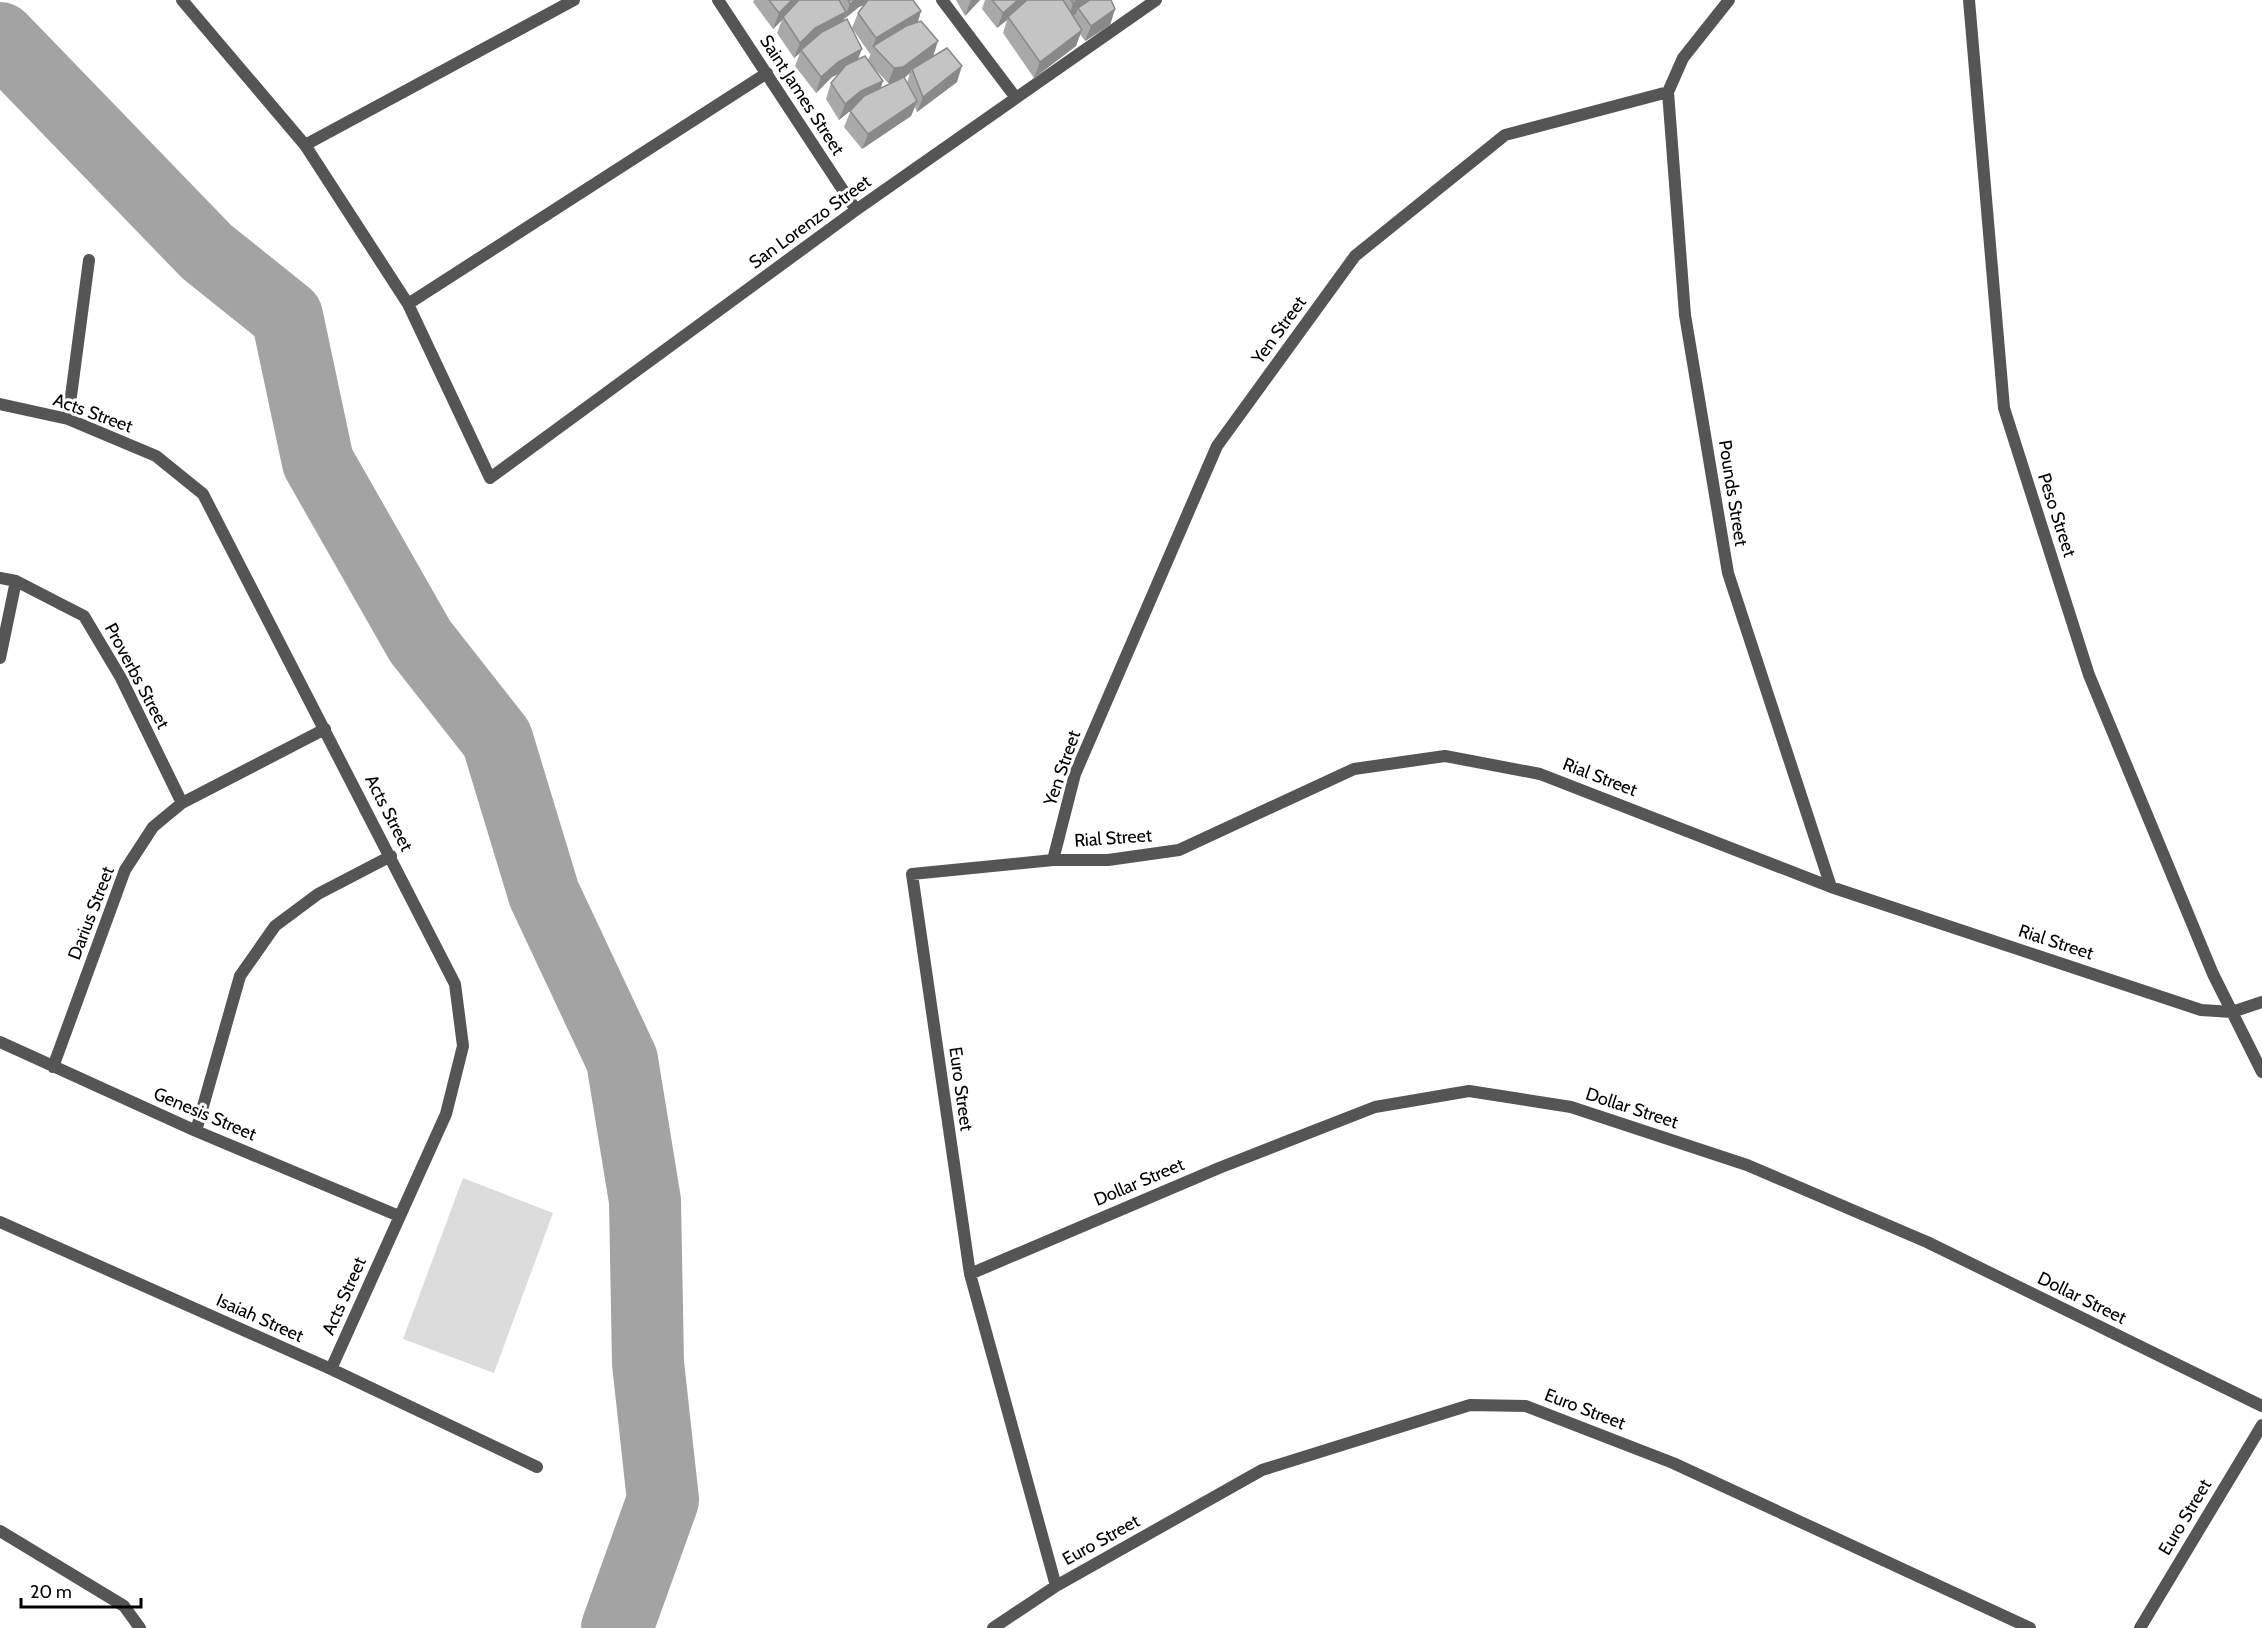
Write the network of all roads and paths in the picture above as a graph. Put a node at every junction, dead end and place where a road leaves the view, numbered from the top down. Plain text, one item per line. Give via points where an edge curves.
1 (574, 0) edge
2 (718, 0) edge
3 (942, 0) edge
4 (1156, 0) edge
5 (1729, 0) edge
6 (1969, 0) edge
7 (187, 1) edge
8 (766, 73) junction
9 (1668, 92) junction
10 (1016, 98) junction
11 (305, 145) junction
12 (856, 210) junction
13 (89, 260) dead end
14 (408, 304) junction
15 (0, 404) edge
16 (68, 419) junction
17 (0, 578) edge
18 (16, 581) junction
19 (0, 658) edge
20 (325, 729) junction
21 (182, 803) junction
22 (391, 856) junction
23 (1053, 860) junction
24 (912, 874) joint
25 (1831, 887) junction
26 (2262, 1002) edge
27 (2232, 1012) junction
28 (0, 1042) edge
29 (53, 1067) junction
30 (2262, 1072) edge
31 (196, 1131) junction
32 (399, 1215) junction
33 (0, 1222) edge
34 (970, 1274) junction
35 (331, 1370) junction
36 (2262, 1406) edge
37 (2262, 1425) edge
38 (537, 1467) dead end
39 (0, 1531) edge
40 (1056, 1586) junction
41 (140, 1628) edge
42 (993, 1628) edge
43 (2030, 1628) edge
44 (2140, 1628) edge

1 - 11 street
2 - 8 street, Saint James Street
3 - 10 street
4 - 10 street, San Lorenzo Street
5 - 9 street via 1683,58
6 - 27 street, Peso Street via 2004,408 2089,675
7 - 11 street
8 - 12 street, Saint James Street
8 - 14 street
9 - 23 street, Yen Street via 1505,135 1355,256 1217,446 1075,774
9 - 25 street, Pounds Street via 1685,315 1728,573
10 - 12 street, San Lorenzo Street
11 - 14 street
12 - 14 street, San Lorenzo Street via 490,478
13 - 16 street
15 - 16 street, Acts Street
16 - 20 street, Acts Street via 156,456 203,494
17 - 18 street, Proverbs Street
18 - 19 street
18 - 21 street, Proverbs Street via 84,616 121,678
20 - 21 street, Darius Street
20 - 22 street, Acts Street
21 - 29 street, Darius Street via 153,827 125,870
22 - 31 street via 318,894 275,926 240,976
22 - 32 street, Acts Street via 455,984 463,1046 446,1114
23 - 24 street, Rial Street
23 - 25 street, Rial Street via 1108,860 1179,850 1354,769 1445,756 1540,774
24 - 34 street, Euro Street
25 - 27 street, Rial Street via 2201,1010
26 - 27 street, Rial Street
27 - 30 street
28 - 29 street, Genesis Street
29 - 31 street, Genesis Street
31 - 32 street, Genesis Street
32 - 35 street, Acts Street
33 - 35 street, Isaiah Street
34 - 36 street, Dollar Street via 1219,1168 1375,1107 1469,1091 1571,1107 1747,1165 1927,1242
34 - 40 street, Euro Street
35 - 38 street, Isaiah Street
37 - 44 street, Euro Street
39 - 41 street via 124,1606
40 - 42 street, Euro Street
40 - 43 street, Euro Street via 1262,1470 1470,1406 1526,1406 1673,1462

